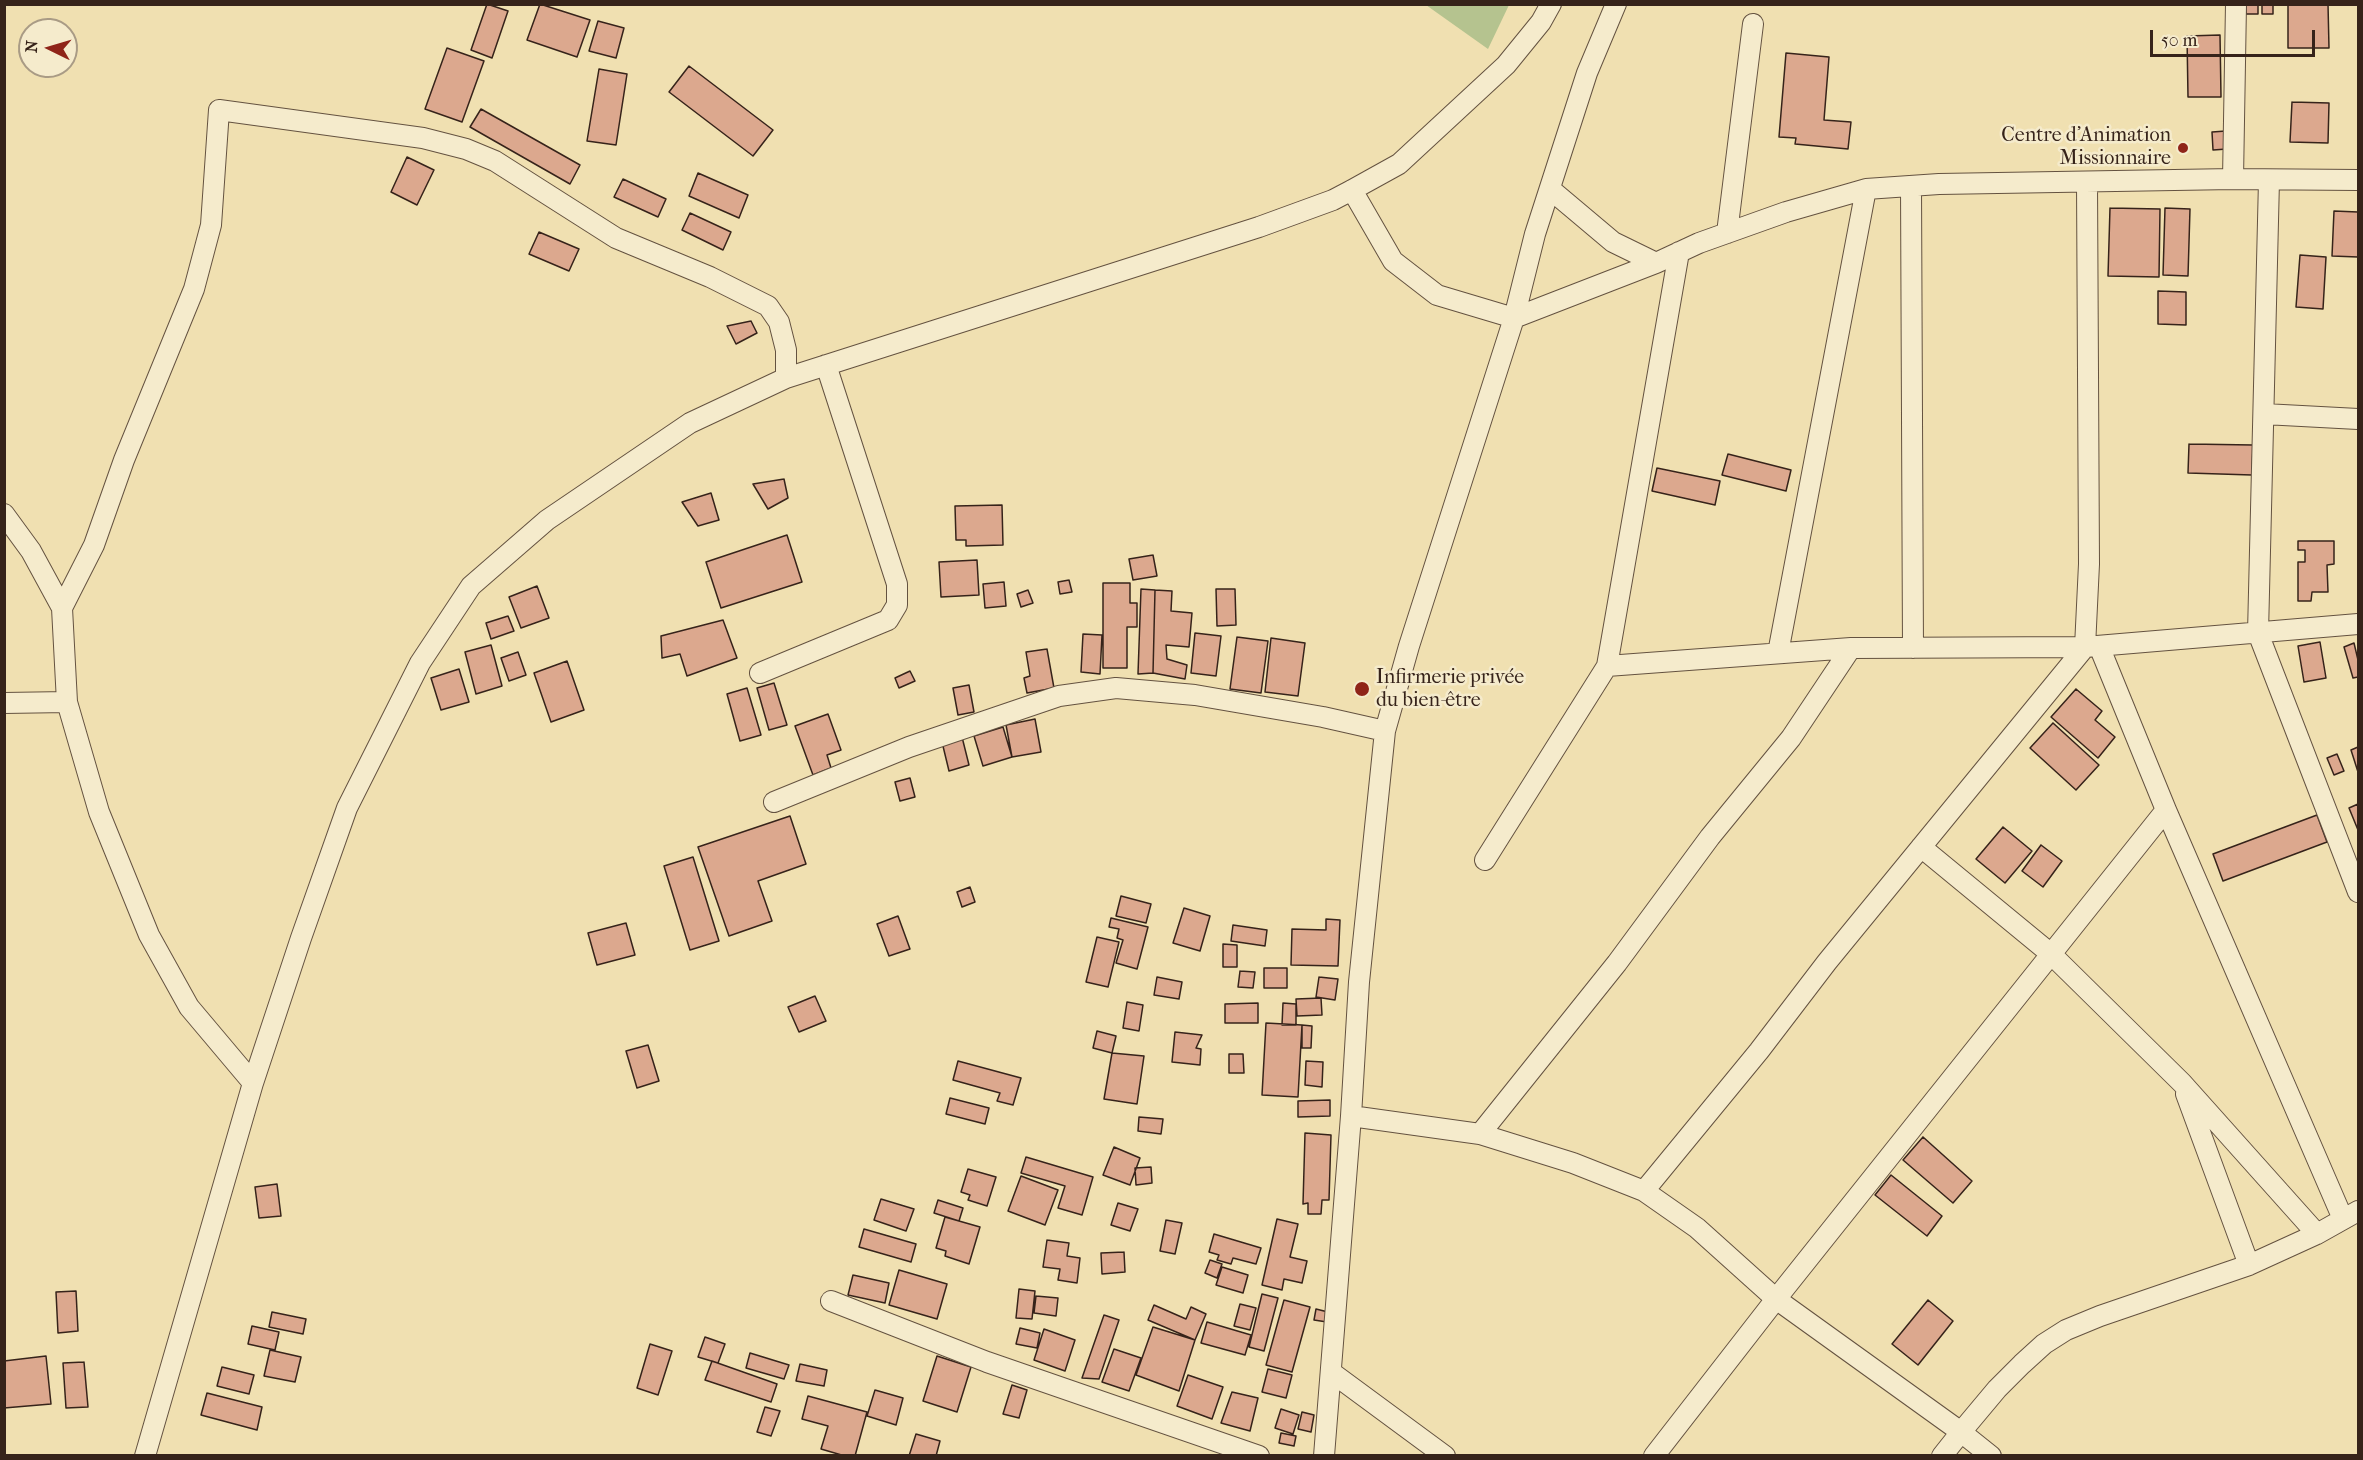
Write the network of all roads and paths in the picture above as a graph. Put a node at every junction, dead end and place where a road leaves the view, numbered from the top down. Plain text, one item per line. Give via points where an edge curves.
1 (1551, 4) edge
2 (1616, 4) edge
3 (2236, 4) edge
4 (1753, 24) dead end
5 (2233, 179) junction
6 (2270, 180) junction
7 (2358, 180) edge
8 (2087, 182) junction
9 (1911, 186) junction
10 (1550, 189) junction
11 (1866, 189) junction
12 (1352, 190) junction
13 (1727, 233) junction
14 (1679, 252) junction
15 (1656, 263) junction
16 (1514, 318) junction
17 (826, 365) junction
18 (786, 378) junction
19 (2264, 414) junction
20 (2358, 419) edge
21 (4, 514) edge
22 (62, 608) junction
23 (2358, 624) edge
24 (2258, 633) junction
25 (2092, 647) junction
26 (1851, 648) junction
27 (1913, 648) junction
28 (1778, 653) junction
29 (1607, 666) junction
30 (760, 673) dead end
31 (67, 702) junction
32 (4, 703) edge
33 (1385, 731) junction
34 (774, 802) dead end
35 (2166, 810) junction
36 (1921, 847) junction
37 (1485, 860) dead end
38 (2358, 892) edge
39 (2051, 954) junction
40 (253, 1083) junction
41 (2182, 1083) junction
42 (1351, 1116) junction
43 (1480, 1134) junction
44 (1644, 1191) junction
45 (2351, 1215) edge
46 (2316, 1234) junction
47 (2249, 1265) junction
48 (1776, 1299) junction
49 (831, 1301) dead end
50 (1331, 1372) junction
51 (1961, 1432) junction
52 (145, 1455) edge
53 (1259, 1455) edge
54 (1324, 1455) edge
55 (1444, 1455) edge
56 (1654, 1455) edge
57 (1942, 1455) edge
58 (1991, 1455) edge

1 - 12 street via 1506,65 1399,164
2 - 10 street via 1587,74
3 - 5 street
4 - 13 street
5 - 6 street
5 - 8 street
6 - 7 street
6 - 19 street
8 - 9 street
8 - 25 street
9 - 11 street
9 - 27 street
10 - 15 street via 1613,242
10 - 16 street
11 - 13 street
11 - 28 street
12 - 16 street via 1393,261 1437,295
12 - 17 street via 1259,227
13 - 14 street
14 - 15 street
14 - 29 street
15 - 16 street
16 - 33 street
17 - 18 street
17 - 30 street via 897,584 897,605 888,620
18 - 22 street via 786,350 779,322 768,306 616,238 495,161 423,138 219,110 211,225 194,289 94,545
18 - 40 street via 690,423 547,520 471,586 420,663 347,808
19 - 20 street
19 - 24 street
21 - 22 street via 31,551
22 - 31 street
23 - 24 street
24 - 25 street
24 - 38 street
25 - 27 street
25 - 35 street
25 - 36 street
26 - 27 street
26 - 28 street
26 - 43 street via 1791,738
28 - 29 street
29 - 37 street
31 - 32 street
31 - 40 street via 99,812 148,935 189,1007
33 - 34 street via 1195,695 1116,688 1059,696 909,747
33 - 42 street via 1359,982
35 - 39 street
35 - 45 street
36 - 39 street
36 - 44 street
39 - 41 street
39 - 48 street
40 - 52 street
41 - 46 street
41 - 47 street
42 - 43 street
42 - 50 street
43 - 44 street via 1573,1163
44 - 48 street via 1697,1228
45 - 46 street
46 - 47 street
47 - 51 street via 2066,1330 2022,1364
48 - 51 street
48 - 56 street
49 - 53 street via 998,1366
50 - 54 street
50 - 55 street
51 - 57 street
51 - 58 street

